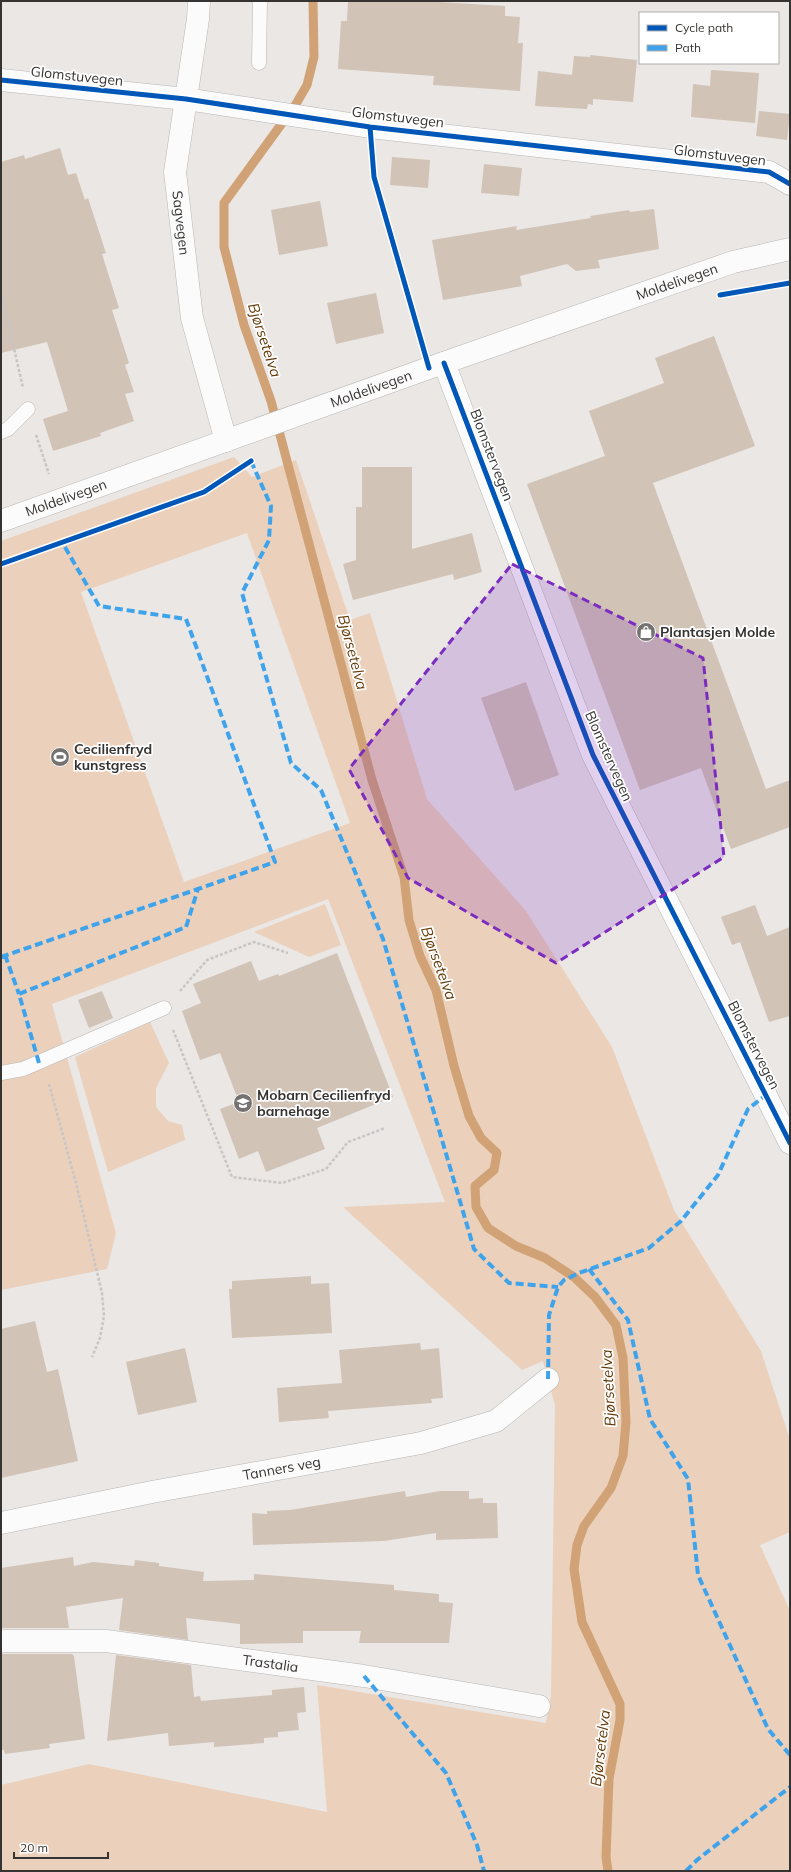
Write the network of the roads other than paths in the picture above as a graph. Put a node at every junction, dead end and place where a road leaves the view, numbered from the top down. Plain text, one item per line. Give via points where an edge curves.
1 (199, 1) edge
2 (260, 1) edge
3 (259, 63) dead end
4 (1, 80) edge
5 (186, 99) junction
6 (790, 184) edge
7 (790, 249) edge
8 (444, 363) junction
9 (28, 410) dead end
10 (1, 432) edge
11 (226, 442) junction
12 (1, 521) edge
13 (164, 1008) road end
14 (1, 1073) edge
15 (790, 1142) edge
16 (548, 1379) dead end
17 (1, 1522) edge
18 (1, 1641) edge
19 (539, 1706) dead end

1 - 5 street, Sagvegen
2 - 3 lane
4 - 5 street, Glomstuvegen
5 - 6 street, Glomstuvegen via 370,126 769,172
5 - 11 street, Sagvegen via 175,172 192,318
7 - 8 street, Moldelivegen via 733,262
8 - 11 street, Moldelivegen
8 - 15 street, Blomstervegen via 593,755
9 - 10 lane via 8,429
11 - 12 street, Moldelivegen
13 - 14 lane via 39,1063
16 - 17 street, Tanners veg via 496,1421 421,1444
18 - 19 street, Trastalia via 106,1641 364,1676

